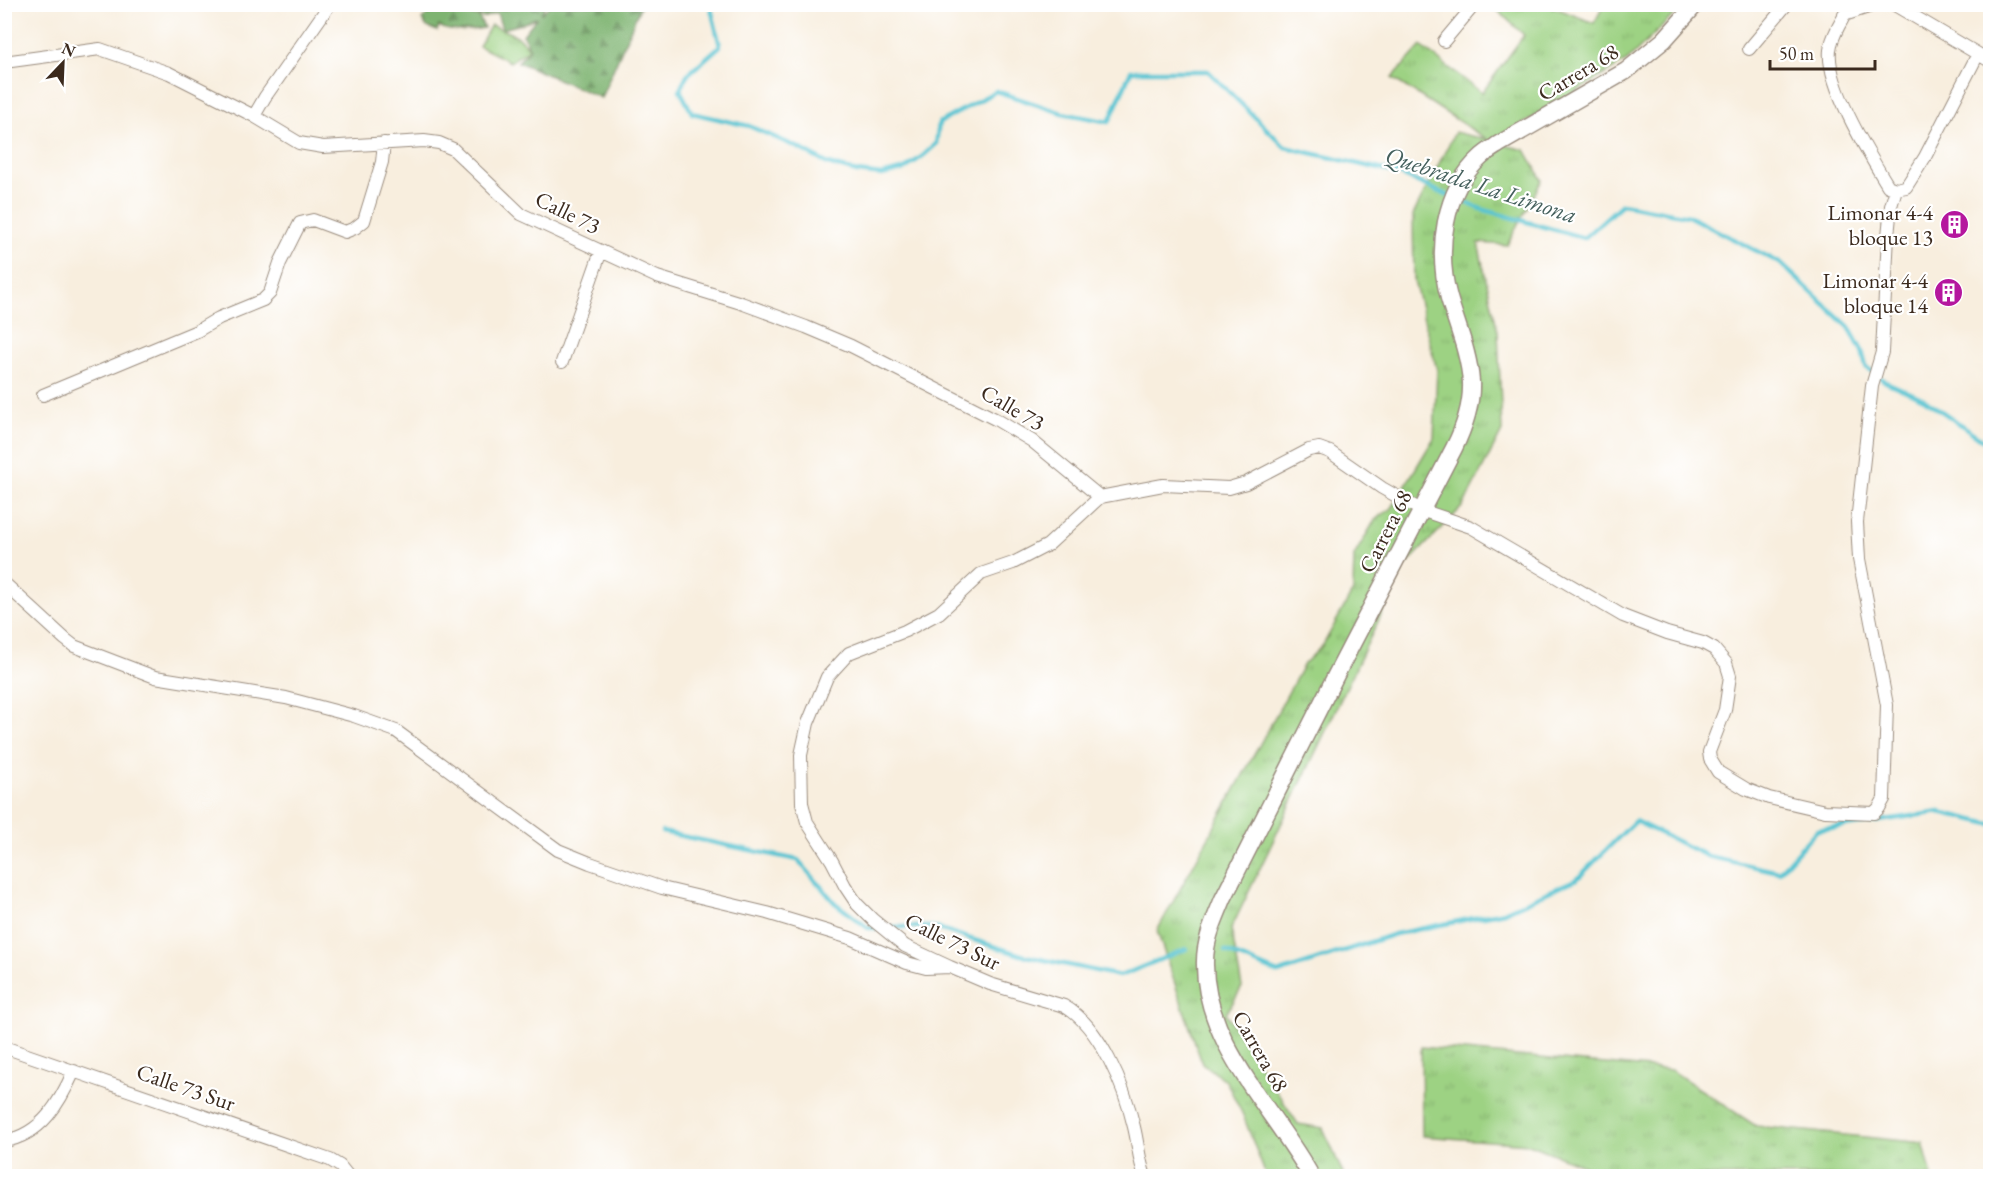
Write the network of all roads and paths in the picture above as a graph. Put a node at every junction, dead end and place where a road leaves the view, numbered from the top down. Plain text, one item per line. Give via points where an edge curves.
1 (330, 4) edge
2 (1475, 4) edge
3 (1696, 4) edge
4 (1787, 4) edge
5 (1852, 4) edge
6 (1877, 4) edge
7 (1893, 4) edge
8 (1844, 15) junction
9 (1444, 41) dead end
10 (1749, 49) dead end
11 (1977, 54) junction
12 (4, 62) edge
13 (1990, 62) edge
14 (254, 116) junction
15 (384, 143) junction
16 (1896, 189) junction
17 (601, 251) junction
18 (562, 362) dead end
19 (43, 395) dead end
20 (1100, 497) junction
21 (1421, 510) junction
22 (4, 583) edge
23 (950, 967) junction
24 (4, 1047) edge
25 (74, 1071) junction
26 (4, 1141) edge
27 (348, 1176) edge
28 (1145, 1176) edge
29 (1311, 1176) edge

1 - 14 street
2 - 9 street
3 - 21 street, Carrera 68 via 1664,40 1626,71 1499,144 1481,157 1464,179 1451,203 1444,239 1444,267 1469,366 1470,400 1461,434
4 - 10 street
5 - 8 street
6 - 8 street
7 - 11 street
8 - 16 street via 1830,50 1832,72 1856,132 1888,186
11 - 13 street
11 - 16 street via 1925,157 1906,187
12 - 14 street, Calle 73 via 100,49 169,73
14 - 15 street, Calle 73 via 299,143 323,147
15 - 17 street, Calle 73 via 431,142 453,149 521,214
15 - 19 street via 382,162 363,221 345,232 313,220 300,223 270,293 263,300
16 - 21 street via 1888,236 1882,352 1872,386 1857,522 1859,559 1887,705 1884,799 1874,813 1825,811 1777,800 1724,776 1709,752 1725,710 1730,676 1726,663 1714,649 1623,616 1471,527
17 - 18 street
17 - 20 street, Calle 73 via 657,277 741,303 851,346 1032,441
20 - 21 street via 1162,485 1229,488 1319,448
20 - 23 street, Calle 73 Sur via 1048,545 981,574 939,613 849,653 827,677 808,723 801,755 802,803 807,822 857,904 905,946
21 - 29 street, Carrera 68 via 1223,899 1204,962 1209,1001 1220,1033
22 - 23 street via 64,639 154,677 286,698 396,731 552,846 590,863 662,888 767,912 850,938 907,963 926,968
23 - 28 street, Calle 73 Sur via 990,984 1064,1006 1083,1020 1118,1079 1134,1125
24 - 25 street, Calle 73 Sur
25 - 26 street via 45,1120 31,1131
25 - 27 street, Calle 73 Sur via 330,1160

